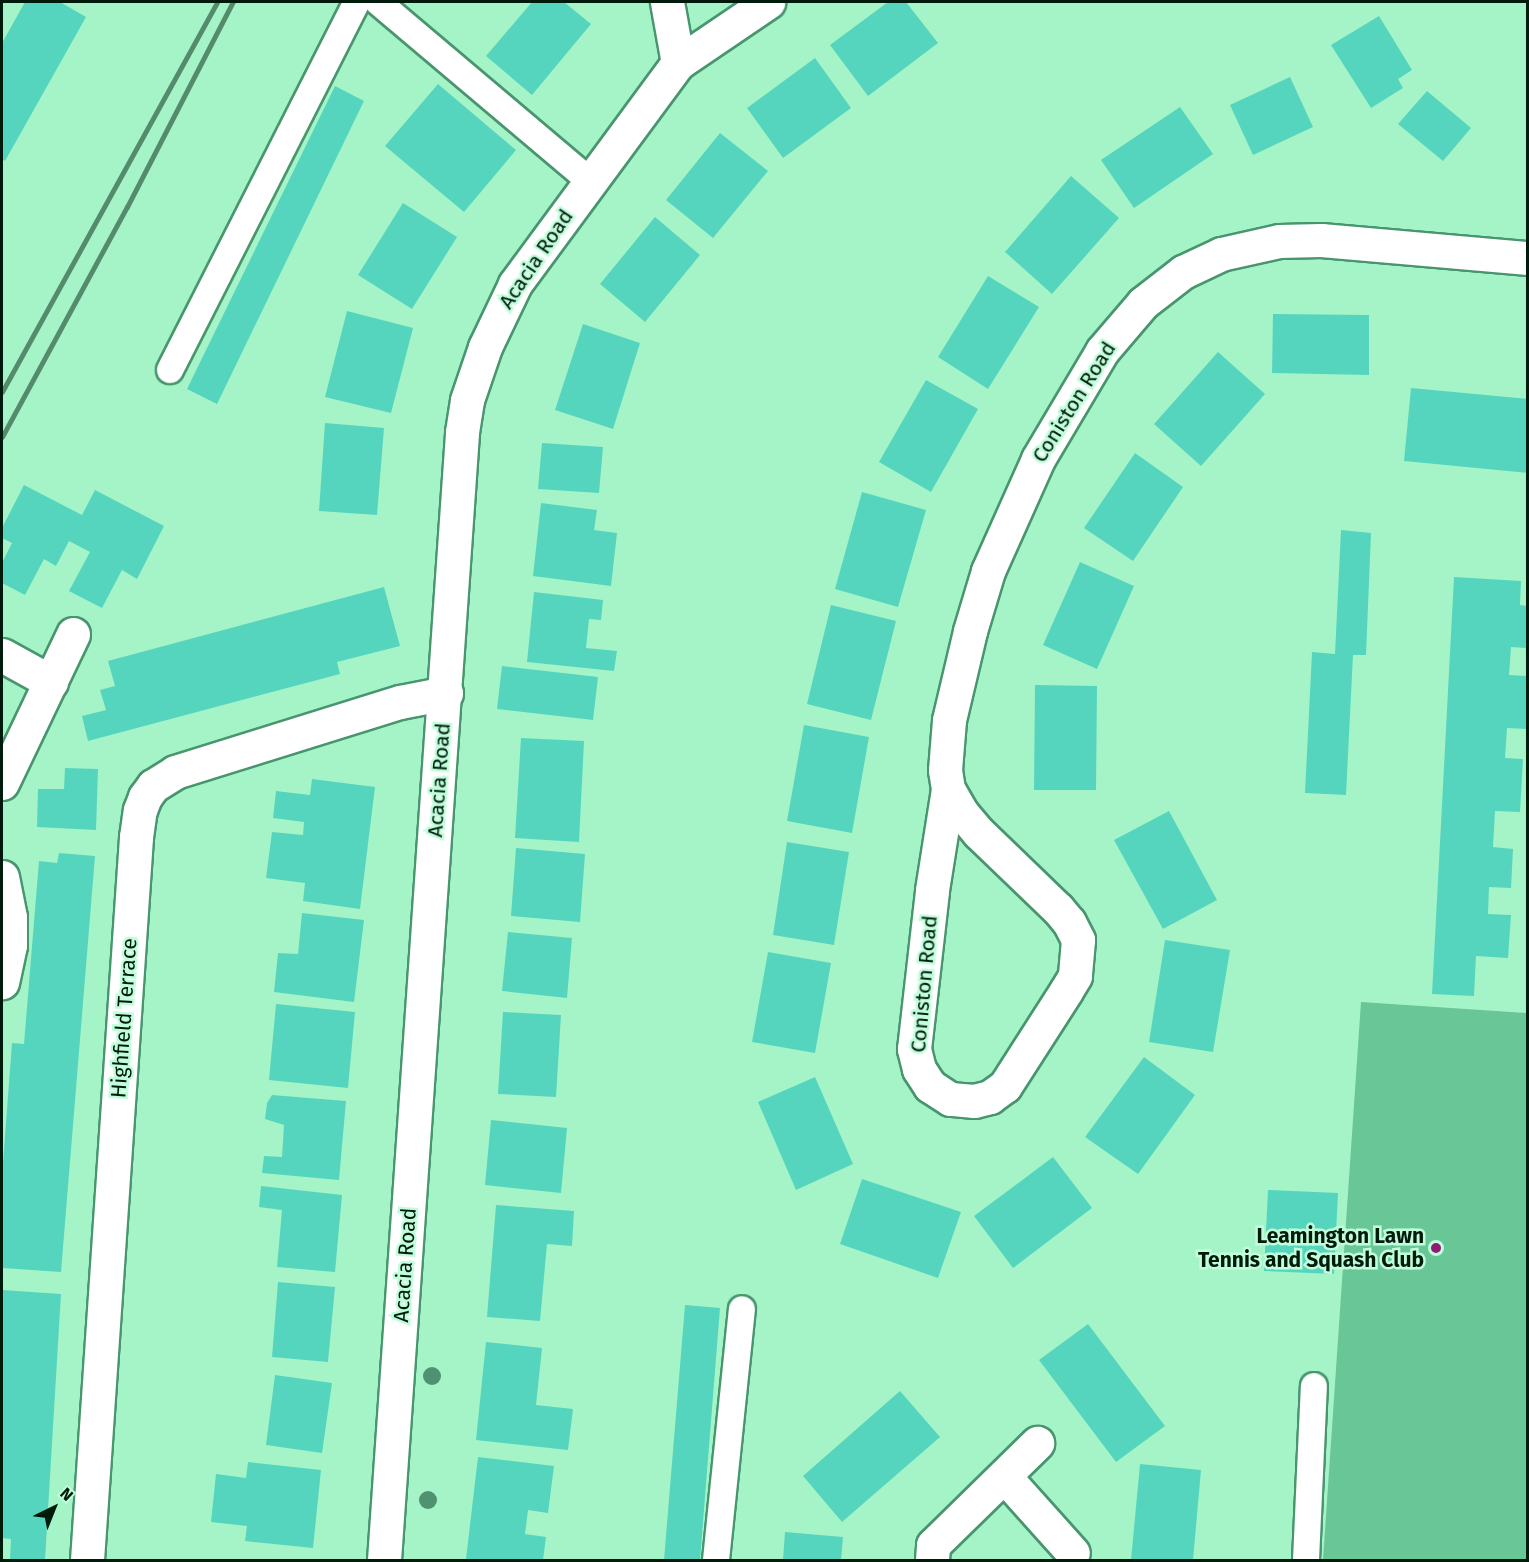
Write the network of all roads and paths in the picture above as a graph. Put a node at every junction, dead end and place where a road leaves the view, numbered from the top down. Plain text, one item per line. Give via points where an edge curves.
1 (357, 2) edge
2 (378, 2) edge
3 (668, 2) edge
4 (768, 2) edge
5 (678, 63) junction
6 (590, 181) junction
7 (1527, 258) edge
8 (170, 370) dead end
9 (73, 634) dead end
10 (2, 655) edge
11 (51, 682) junction
12 (446, 693) junction
13 (2, 783) edge
14 (948, 789) junction
15 (2, 877) edge
16 (2, 982) edge
17 (742, 1310) dead end
18 (1314, 1386) dead end
19 (1037, 1443) dead end
20 (1004, 1476) junction
21 (1073, 1554) dead end
22 (87, 1560) edge
23 (384, 1560) edge
24 (716, 1560) edge
25 (932, 1560) edge
26 (1306, 1560) edge

1 - 8 lane
2 - 6 lane
3 - 5 street
4 - 5 street, Acacia Road
5 - 6 street, Acacia Road
6 - 12 street, Acacia Road via 514,284 484,347 467,400
7 - 14 street, Coniston Road via 1321,240 1279,241 1221,254 1183,272 1143,303 1102,351 1070,402 1038,459 988,572 949,720 945,770
9 - 11 street
10 - 11 street
11 - 13 street
12 - 22 street, Highfield Terrace via 399,702 175,772 153,786 145,797 136,837
12 - 23 street, Acacia Road
14 - 14 street, Coniston Road via 914,1049 919,1069 930,1086 950,1099 974,1101 990,1097 1005,1086 1066,992 1075,976 1078,940 1070,922 1058,909 978,834
15 - 16 street via 10,917 10,945
17 - 24 lane
18 - 26 lane
19 - 20 street
20 - 21 street
20 - 25 street via 933,1545

